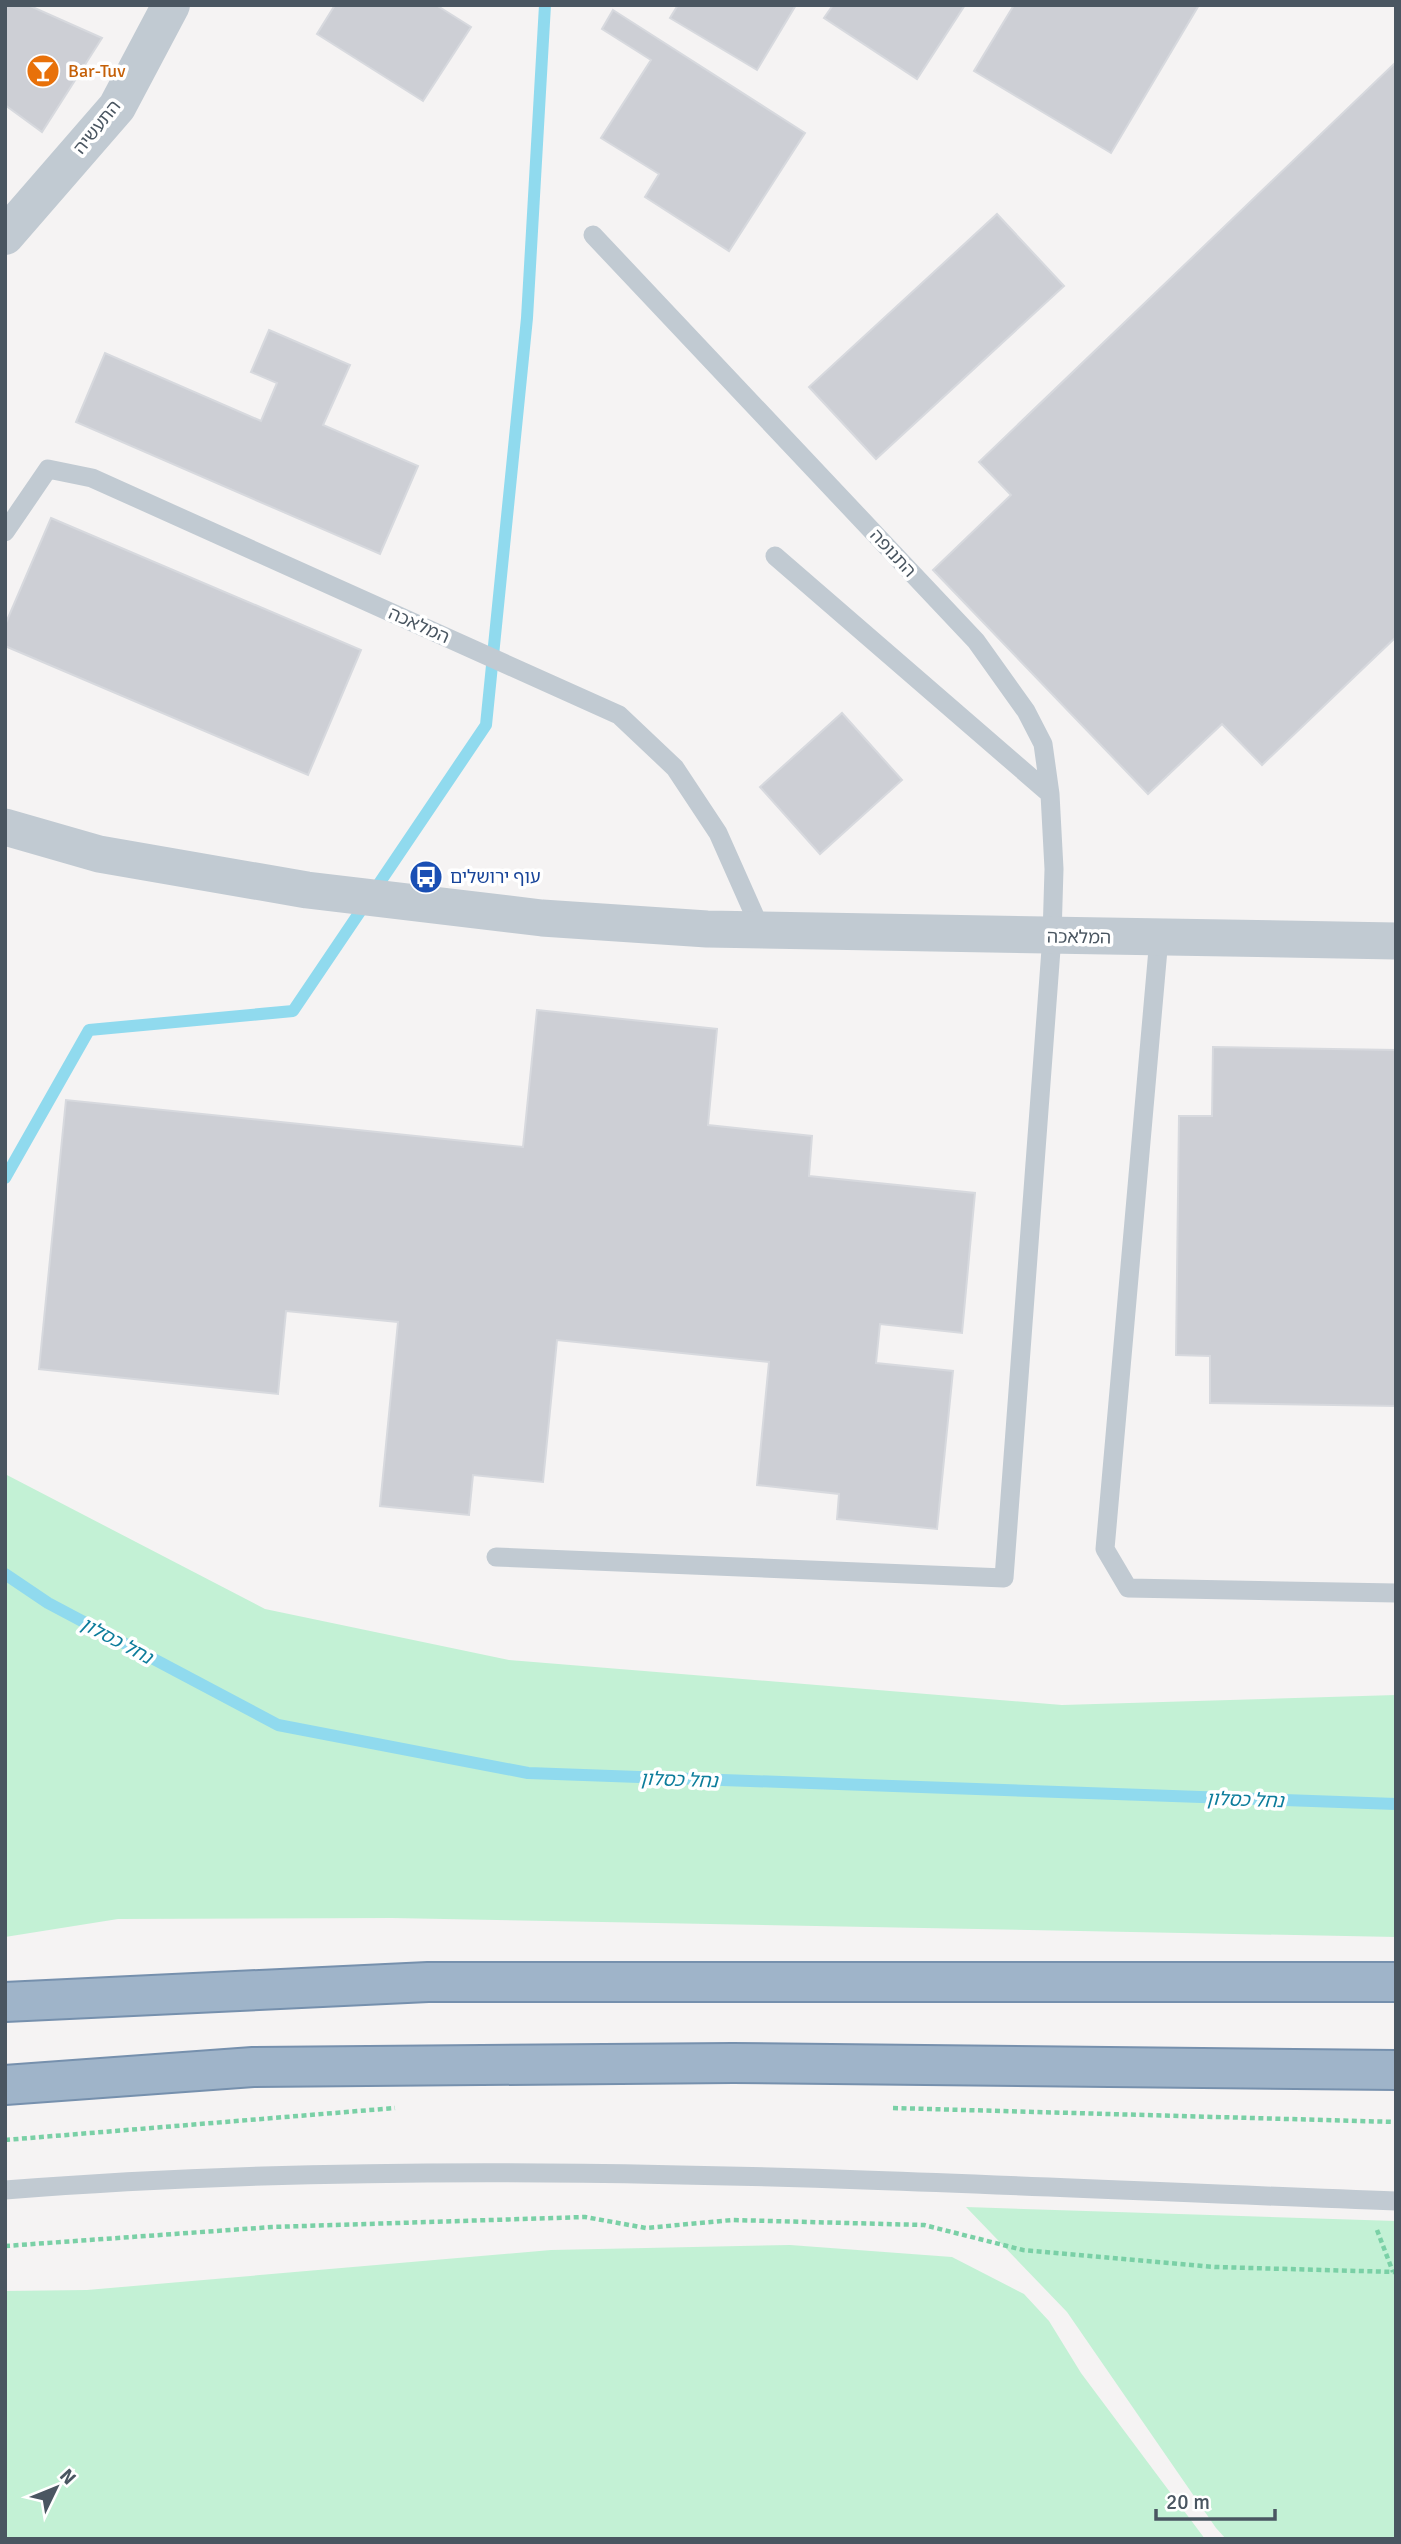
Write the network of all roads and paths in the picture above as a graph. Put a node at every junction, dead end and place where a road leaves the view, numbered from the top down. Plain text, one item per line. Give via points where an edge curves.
1 (172, 5) edge
2 (593, 235) dead end
3 (5, 236) edge
4 (5, 532) edge
5 (775, 556) dead end
6 (1050, 794) junction
7 (5, 827) edge
8 (761, 930) junction
9 (1052, 936) junction
10 (1159, 938) junction
11 (1396, 941) edge
12 (496, 1557) dead end
13 (1396, 1593) edge
14 (1396, 1982) edge
15 (5, 2003) edge
16 (1396, 2070) edge
17 (5, 2085) edge
18 (408, 2107) dead end
19 (884, 2107) dead end
20 (1396, 2122) edge
21 (5, 2140) edge
22 (5, 2190) edge
23 (1365, 2200) junction
24 (1396, 2201) edge
25 (5, 2246) edge
26 (1394, 2272) edge

1 - 3 street, התעשיה via 117,107
2 - 6 lane, התנופה via 976,641 1026,711 1043,744
4 - 8 lane, המלאכה via 48,469 92,478 619,715 675,768 718,833
5 - 6 lane
6 - 9 lane, התנופה
7 - 8 street, המלאכה via 99,854 307,890 542,918
8 - 9 street, המלאכה
9 - 10 street, המלאכה
9 - 12 lane, התנופה via 1004,1578
10 - 11 street, המלאכה
10 - 13 lane via 1105,1549 1128,1588
14 - 15 highway via 428,1982
16 - 17 highway via 733,2063 267,2066
18 - 21 path
19 - 20 path
22 - 23 lane via 324,2173 544,2171
23 - 24 lane
23 - 26 path
25 - 26 path via 272,2227 585,2217 646,2228 732,2220 924,2225 1023,2250 1214,2267

